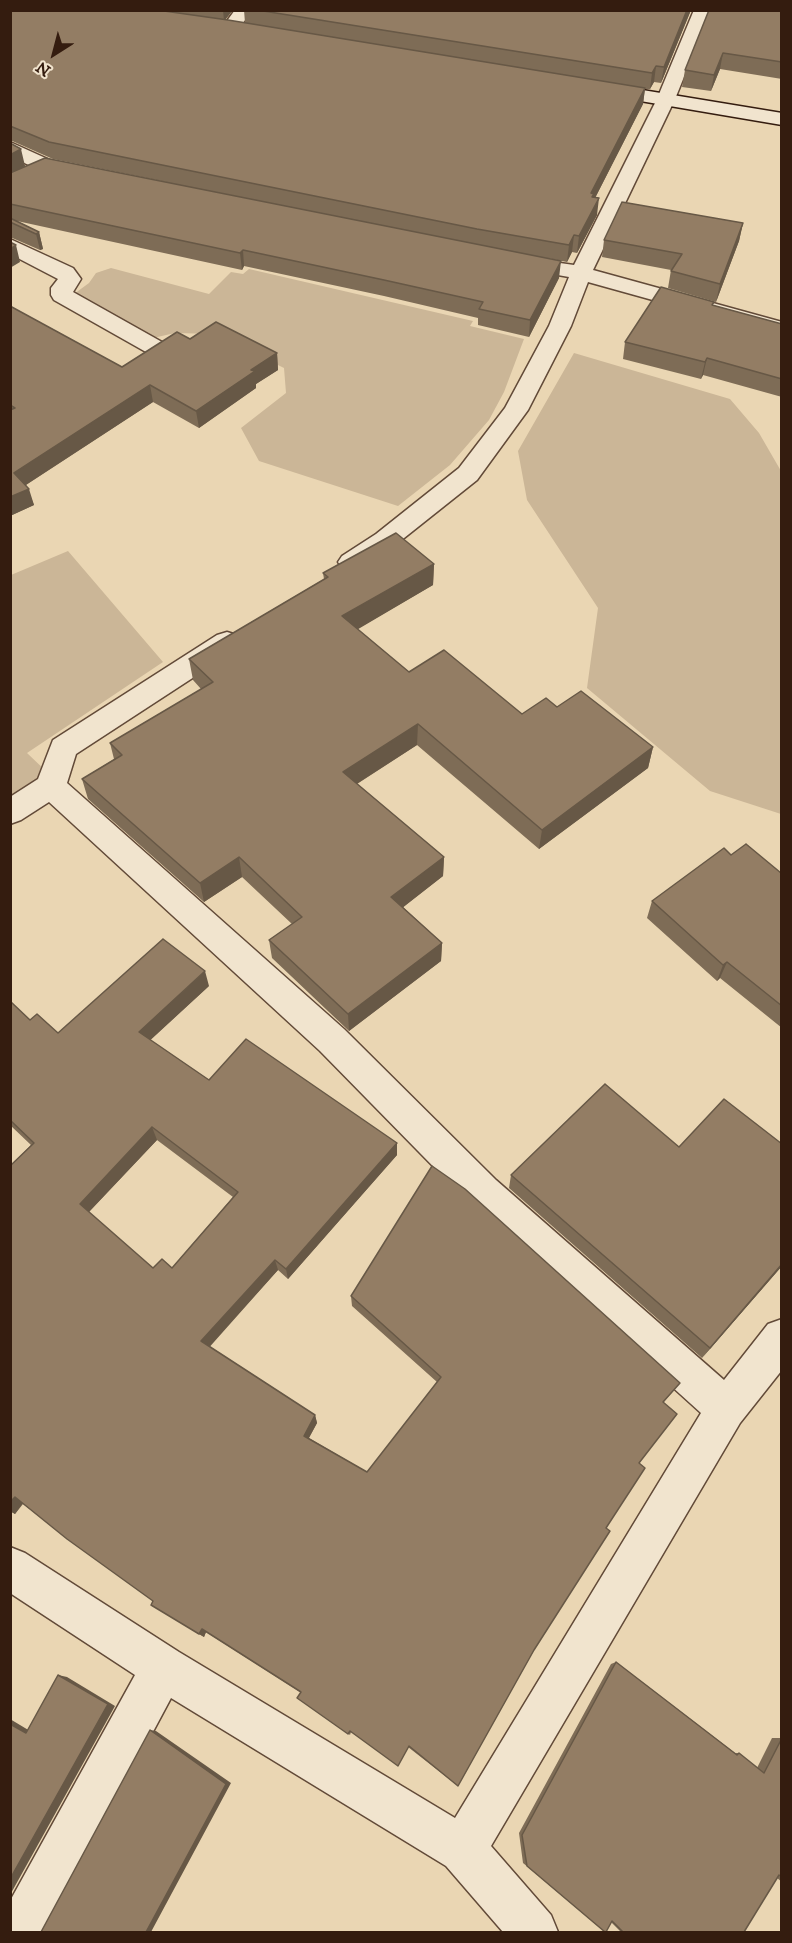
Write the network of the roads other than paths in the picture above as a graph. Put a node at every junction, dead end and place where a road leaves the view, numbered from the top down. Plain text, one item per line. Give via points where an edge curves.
1 (244, 10) edge
2 (703, 10) edge
3 (207, 26) edge
4 (230, 29) junction
5 (253, 33) edge
6 (583, 86) edge
7 (666, 99) junction
8 (782, 119) edge
9 (10, 148) edge
10 (46, 166) junction
11 (19, 178) edge
12 (105, 178) edge
13 (10, 245) edge
14 (535, 265) edge
15 (582, 273) junction
16 (782, 329) edge
17 (154, 348) edge
18 (334, 572) edge
19 (244, 631) edge
20 (51, 786) junction
21 (10, 812) edge
22 (782, 1338) edge
23 (726, 1409) junction
24 (10, 1568) edge
25 (163, 1668) junction
26 (463, 1849) junction
27 (20, 1932) edge
28 (534, 1932) edge

1 - 4 street
2 - 7 street
3 - 4 street
4 - 5 street
6 - 7 street
7 - 8 street
7 - 15 street
9 - 10 street
10 - 11 street
10 - 12 street
13 - 17 street via 65,273 70,279 62,288 62,295
14 - 15 street
15 - 16 street
15 - 18 street via 560,326 516,410 468,474 385,540
19 - 20 street via 63,748
20 - 21 street
20 - 23 street via 332,1040 483,1192
22 - 23 street
23 - 26 street
24 - 25 street
25 - 26 street
25 - 27 street
26 - 28 street

